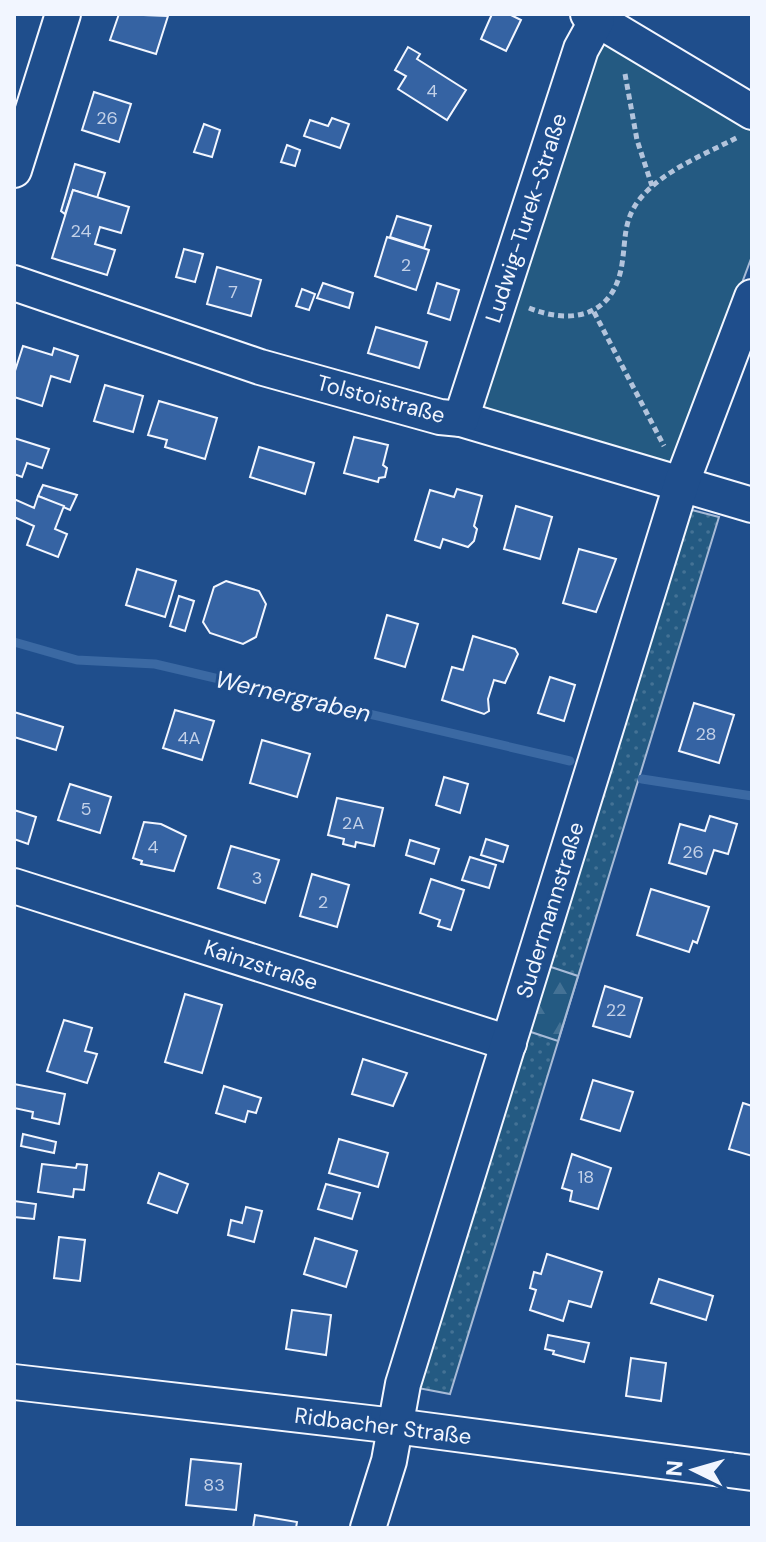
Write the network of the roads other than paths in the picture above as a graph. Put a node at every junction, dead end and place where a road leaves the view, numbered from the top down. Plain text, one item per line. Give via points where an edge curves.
1 (63, 14) edge
2 (592, 17) edge
3 (752, 112) edge
4 (14, 170) edge
5 (14, 283) edge
6 (752, 297) edge
7 (461, 419) junction
8 (682, 482) junction
9 (752, 505) edge
10 (14, 886) edge
11 (509, 1043) junction
12 (14, 1382) edge
13 (395, 1426) junction
14 (752, 1473) edge
15 (368, 1528) edge

1 - 4 street
2 - 3 street
2 - 7 street, Ludwig-Turek-Straße
5 - 7 street, Tolstoistraße via 260,367
6 - 8 street, Sudermannstraße
7 - 8 street, Tolstoistraße
8 - 9 street, Tolstoistraße
8 - 11 street, Sudermannstraße
10 - 11 street, Kainzstraße
11 - 13 street, Sudermannstraße via 403,1384
12 - 13 street, Ridbacher Straße
13 - 14 street, Ridbacher Straße
13 - 15 street, Sudermannstraße

